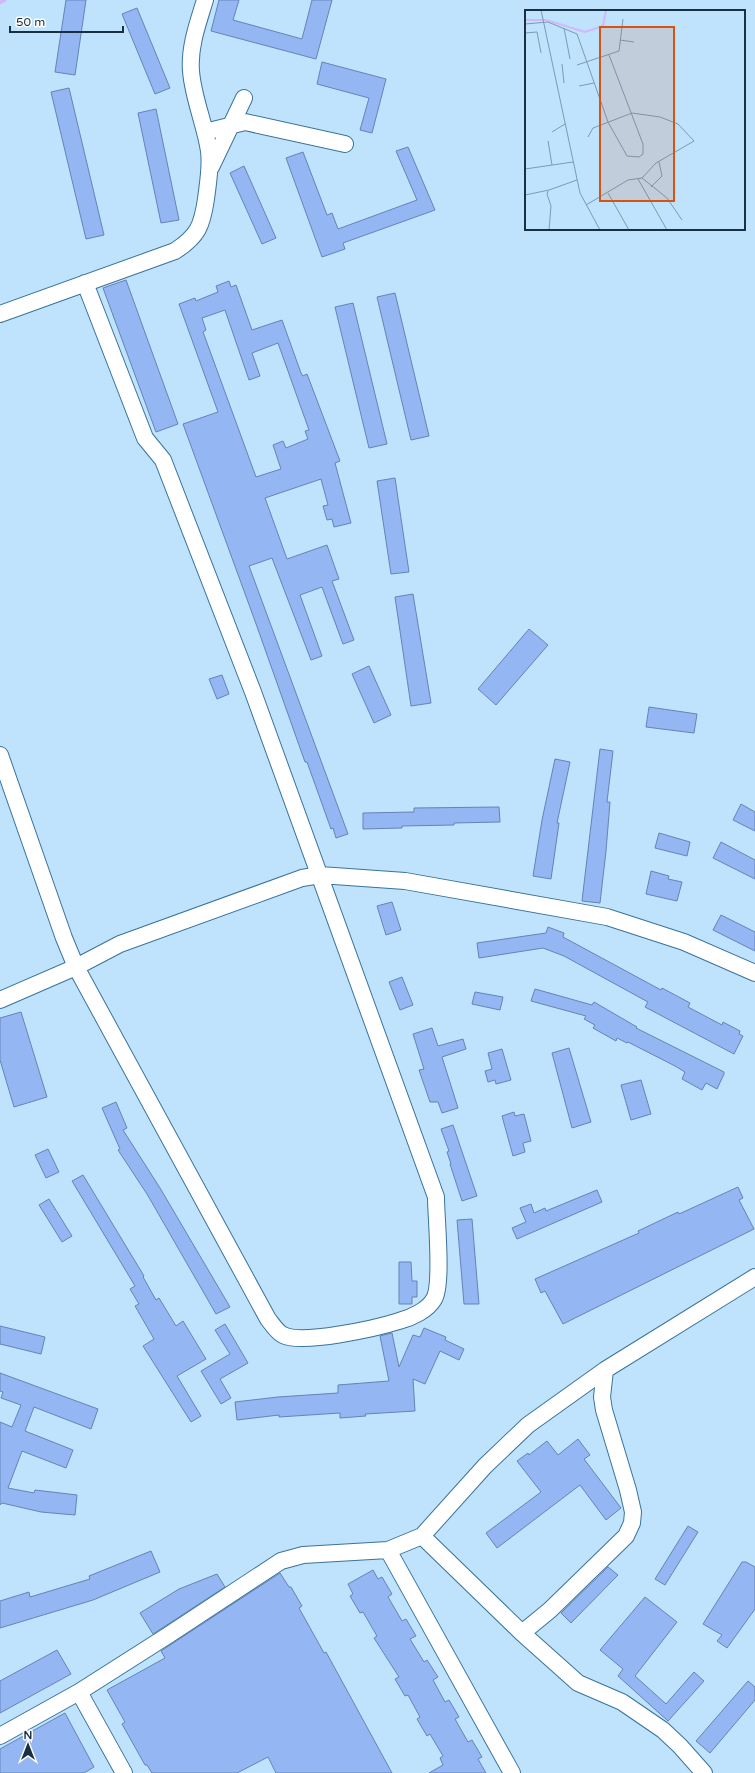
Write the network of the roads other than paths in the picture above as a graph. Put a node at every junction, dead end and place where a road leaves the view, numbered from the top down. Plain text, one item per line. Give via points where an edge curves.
1 (204, 0) edge
2 (244, 98) dead end
3 (229, 126) junction
4 (205, 132) junction
5 (345, 144) dead end
6 (210, 168) junction
7 (85, 283) junction
8 (0, 314) edge
9 (0, 755) edge
10 (320, 875) junction
11 (76, 967) junction
12 (755, 973) edge
13 (0, 1000) edge
14 (755, 1277) edge
15 (605, 1370) junction
16 (422, 1536) junction
17 (388, 1550) junction
18 (522, 1633) junction
19 (79, 1692) junction
20 (0, 1736) edge
21 (124, 1773) edge
22 (512, 1773) edge
23 (704, 1773) edge

1 - 4 street via 191,53 191,71
2 - 3 street
3 - 4 street
3 - 5 street via 245,122
3 - 6 street
4 - 6 street
6 - 7 street via 203,219 189,242 175,251 145,263
7 - 8 street
7 - 10 street via 145,438 163,460 253,692
9 - 11 street
10 - 11 street via 302,878 120,944
10 - 11 street via 436,1197 438,1284 435,1299 427,1308 400,1321 324,1337 303,1338 283,1335 268,1319
10 - 12 street via 405,881 607,917 684,942
11 - 13 street
14 - 15 street
15 - 16 street via 528,1425 485,1466
15 - 18 street via 602,1397 604,1410 628,1490 633,1512 632,1523 626,1536 550,1610
16 - 17 street
16 - 18 street
17 - 19 street via 303,1555 281,1561
17 - 22 street
18 - 23 street via 578,1683 622,1702 663,1730
19 - 20 street
19 - 21 street

